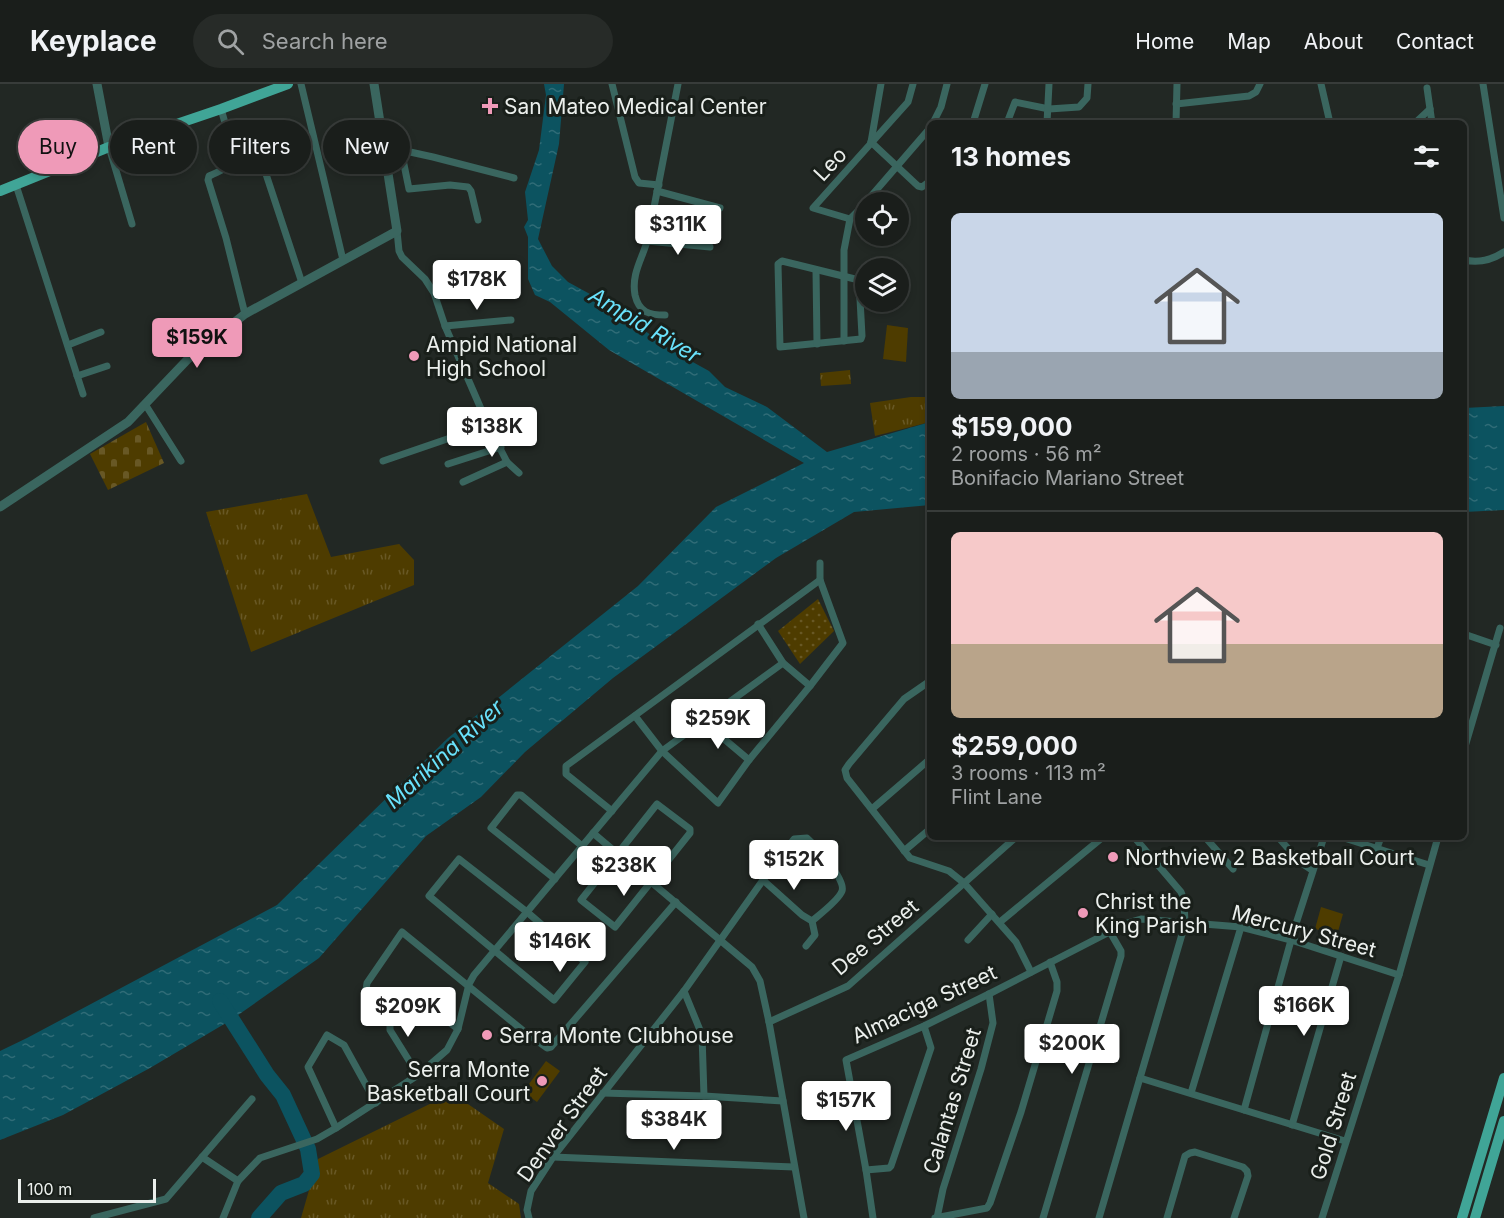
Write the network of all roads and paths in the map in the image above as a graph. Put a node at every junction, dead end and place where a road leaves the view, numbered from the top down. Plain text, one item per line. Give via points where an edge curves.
1 (96, 84) edge
2 (288, 84) edge
3 (301, 84) edge
4 (374, 84) edge
5 (612, 84) edge
6 (678, 84) edge
7 (880, 84) edge
8 (913, 84) edge
9 (947, 84) edge
10 (986, 84) edge
11 (1049, 84) edge
12 (1088, 84) edge
13 (1177, 84) edge
14 (1260, 84) edge
15 (1321, 84) edge
16 (1483, 84) edge
17 (1427, 88) dead end
18 (1176, 104) junction
19 (1048, 109) junction
20 (1430, 109) junction
21 (221, 110) junction
22 (224, 120) edge
23 (379, 120) edge
24 (934, 120) edge
25 (974, 120) edge
26 (1008, 120) edge
27 (1047, 120) edge
28 (1176, 120) edge
29 (1329, 120) edge
30 (1418, 120) edge
31 (1432, 120) edge
32 (927, 131) edge
33 (871, 142) junction
34 (109, 147) junction
35 (410, 152) edge
36 (896, 166) junction
37 (216, 174) edge
38 (267, 174) edge
39 (388, 174) edge
40 (406, 174) edge
41 (514, 178) dead end
42 (927, 183) edge
43 (16, 185) junction
44 (658, 188) junction
45 (0, 191) edge
46 (875, 192) edge
47 (720, 208) dead end
48 (855, 214) edge
49 (1504, 218) edge
50 (850, 219) junction
51 (478, 220) dead end
52 (132, 224) dead end
53 (397, 231) junction
54 (647, 241) junction
55 (711, 247) dead end
56 (1504, 252) edge
57 (343, 260) junction
58 (1467, 260) edge
59 (816, 270) junction
60 (843, 276) junction
61 (302, 283) junction
62 (245, 314) junction
63 (665, 315) dead end
64 (511, 320) dead end
65 (445, 326) junction
66 (101, 332) dead end
67 (844, 341) junction
68 (817, 344) junction
69 (68, 345) junction
70 (107, 366) dead end
71 (77, 376) junction
72 (83, 394) dead end
73 (145, 404) junction
74 (489, 425) junction
75 (501, 447) junction
76 (383, 461) dead end
77 (181, 462) dead end
78 (507, 462) junction
79 (448, 464) dead end
80 (519, 473) dead end
81 (463, 482) dead end
82 (0, 507) edge
83 (820, 563) dead end
84 (820, 580) junction
85 (758, 624) junction
86 (1500, 628) dead end
87 (1467, 635) edge
88 (1496, 645) junction
89 (783, 663) junction
90 (927, 683) edge
91 (810, 686) junction
92 (635, 716) junction
93 (704, 722) junction
94 (1467, 740) edge
95 (662, 751) junction
96 (749, 760) junction
97 (927, 762) edge
98 (872, 809) junction
99 (612, 811) junction
100 (927, 832) edge
101 (593, 833) junction
102 (1013, 840) edge
103 (1099, 840) edge
104 (1137, 840) edge
105 (1208, 840) edge
106 (1281, 840) edge
107 (1323, 840) edge
108 (1351, 840) edge
109 (1380, 840) edge
110 (1437, 840) edge
111 (582, 846) junction
112 (1377, 848) junction
113 (904, 851) junction
114 (618, 853) junction
115 (1430, 865) junction
116 (1233, 869) dead end
117 (1312, 870) junction
118 (555, 879) junction
119 (763, 880) junction
120 (652, 882) junction
121 (963, 883) junction
122 (676, 902) junction
123 (527, 912) junction
124 (992, 914) junction
125 (812, 921) junction
126 (1000, 922) junction
127 (1185, 924) junction
128 (1241, 927) junction
129 (1110, 932) junction
130 (721, 939) junction
131 (968, 940) dead end
132 (1291, 940) junction
133 (806, 946) dead end
134 (495, 951) junction
135 (1341, 956) junction
136 (1050, 962) junction
137 (1031, 972) junction
138 (1399, 975) junction
139 (469, 984) junction
140 (684, 991) junction
141 (989, 994) junction
142 (364, 997) dead end
143 (769, 1022) junction
144 (924, 1026) junction
145 (458, 1029) junction
146 (418, 1075) junction
147 (1140, 1078) junction
148 (1504, 1078) edge
149 (603, 1093) junction
150 (1191, 1094) junction
151 (704, 1096) junction
152 (252, 1099) dead end
153 (783, 1101) junction
154 (376, 1103) junction
155 (1244, 1110) junction
156 (1504, 1120) edge
157 (1292, 1125) junction
158 (336, 1128) junction
159 (1345, 1141) junction
160 (553, 1157) junction
161 (202, 1158) junction
162 (794, 1167) junction
163 (866, 1170) junction
164 (238, 1181) junction
165 (135, 1208) junction
166 (97, 1218) edge
167 (139, 1218) edge
168 (223, 1218) edge
169 (529, 1218) edge
170 (804, 1218) edge
171 (873, 1218) edge
172 (936, 1218) edge
173 (1043, 1218) edge
174 (1099, 1218) edge
175 (1167, 1218) edge
176 (1234, 1218) edge
177 (1322, 1218) edge
178 (1462, 1218) edge
179 (1475, 1218) edge

1 - 34 street
2 - 21 main road
3 - 57 street
4 - 23 street
5 - 44 street via 635,177 639,183
6 - 44 street
7 - 33 street
8 - 33 street, Leo via 908,102
9 - 24 street
10 - 25 street
11 - 19 street
12 - 19 street via 1087,98 1079,107
13 - 18 street
14 - 18 street via 1249,96
15 - 29 street
16 - 49 street
17 - 20 street
18 - 28 street
19 - 26 street via 1015,102
19 - 27 street
20 - 30 street
20 - 31 street
21 - 22 street
21 - 34 main road
32 - 36 street
33 - 36 street
33 - 50 street, Leo via 813,208
34 - 43 main road
34 - 52 street
35 - 41 street
36 - 42 street via 918,186
36 - 46 street
37 - 62 street via 208,178
38 - 61 street
39 - 53 street
40 - 51 street via 409,189 468,187
43 - 45 main road
43 - 69 street
44 - 47 street
44 - 54 street
48 - 50 street
50 - 60 street
53 - 57 street
53 - 65 street via 402,257 434,293
54 - 55 street
54 - 63 street via 634,277 636,297 643,311
56 - 58 street via 1495,258
57 - 61 street
59 - 60 street
59 - 68 street
59 - 68 street via 782,261 778,264 780,346
60 - 67 street
60 - 67 street via 860,282 862,336
61 - 62 street
62 - 73 street via 188,359
64 - 65 street
65 - 74 street
66 - 69 street
67 - 68 street
69 - 71 street
70 - 71 street
71 - 72 street
73 - 77 street
73 - 82 street via 128,422
74 - 75 street
74 - 76 street
75 - 78 street
75 - 79 street
78 - 80 street
78 - 81 street
83 - 84 street
84 - 85 street
84 - 91 street via 843,639
85 - 89 street
85 - 92 street
86 - 88 street
87 - 88 street
88 - 94 street
89 - 91 street
89 - 93 street
90 - 98 street via 904,699 845,770
91 - 96 street
92 - 95 street
92 - 99 street via 565,770
93 - 95 street
93 - 96 street
95 - 96 street via 718,803
95 - 99 street
97 - 98 street
98 - 113 street
99 - 101 street
100 - 113 street
101 - 111 street
101 - 114 street
102 - 121 street, Dee Street
103 - 126 street
104 - 127 street via 1181,892
105 - 116 street
106 - 117 street
107 - 117 street
108 - 112 street
109 - 112 street
110 - 115 street, Gold Street
111 - 118 street
111 - 118 street via 517,795 491,828
112 - 115 street
113 - 121 street via 910,858 949,871
114 - 120 street
114 - 120 street via 582,900 615,927
114 - 120 street via 657,804 690,829
115 - 138 street, Gold Street
117 - 132 street
118 - 123 street
119 - 125 street
119 - 125 street, Denver Street via 795,839 807,838 842,882 839,896
119 - 130 street, Denver Street
120 - 122 street
121 - 124 street
121 - 143 street, Dee Street via 848,986
122 - 130 street
122 - 139 street via 554,1046 547,1048 540,1043
123 - 134 street
123 - 134 street via 585,962 554,1000
123 - 134 street via 459,859 453,866 429,896
124 - 126 street
124 - 131 street
125 - 133 street via 815,934
126 - 137 street via 1016,942
127 - 128 street, Mercury Street
127 - 129 street, Mercury Street via 1141,919
127 - 147 street
128 - 132 street, Mercury Street
128 - 150 street
129 - 136 street, Mercury Street
129 - 173 street via 1121,956
130 - 140 street, Denver Street
130 - 143 street via 757,973
132 - 135 street, Mercury Street
132 - 155 street
134 - 139 street
135 - 138 street, Mercury Street
135 - 157 street
136 - 137 street, Mercury Street
136 - 172 street via 1057,991 990,1203 987,1208
137 - 141 street, Almaciga Street
138 - 159 street, Gold Street
139 - 142 street via 402,932 367,983
139 - 145 street
140 - 149 street, Denver Street
140 - 151 street via 702,1035
141 - 144 street, Almaciga Street
141 - 172 street, Calantas Street via 993,1023
143 - 153 street
144 - 163 street via 931,1048 891,1166
144 - 163 street, Almaciga Street via 846,1060
145 - 146 street via 447,1050
145 - 146 street via 416,996 411,997 390,1030
146 - 154 street
147 - 150 street
147 - 174 street
148 - 178 main road
149 - 151 street
149 - 160 street, Denver Street
150 - 155 street
151 - 153 street
152 - 161 street
153 - 162 street
154 - 158 street
154 - 158 street via 344,1045 327,1035 308,1067
155 - 157 street
156 - 179 main road
157 - 159 street
158 - 164 street via 317,1139 260,1158
159 - 177 street, Gold Street
160 - 162 street
160 - 169 street, Denver Street via 531,1191
161 - 164 street
161 - 165 street via 166,1199
162 - 170 street
163 - 171 street, Almaciga Street
164 - 168 street
165 - 166 street
165 - 167 street
175 - 176 street via 1185,1156 1195,1152 1247,1171

